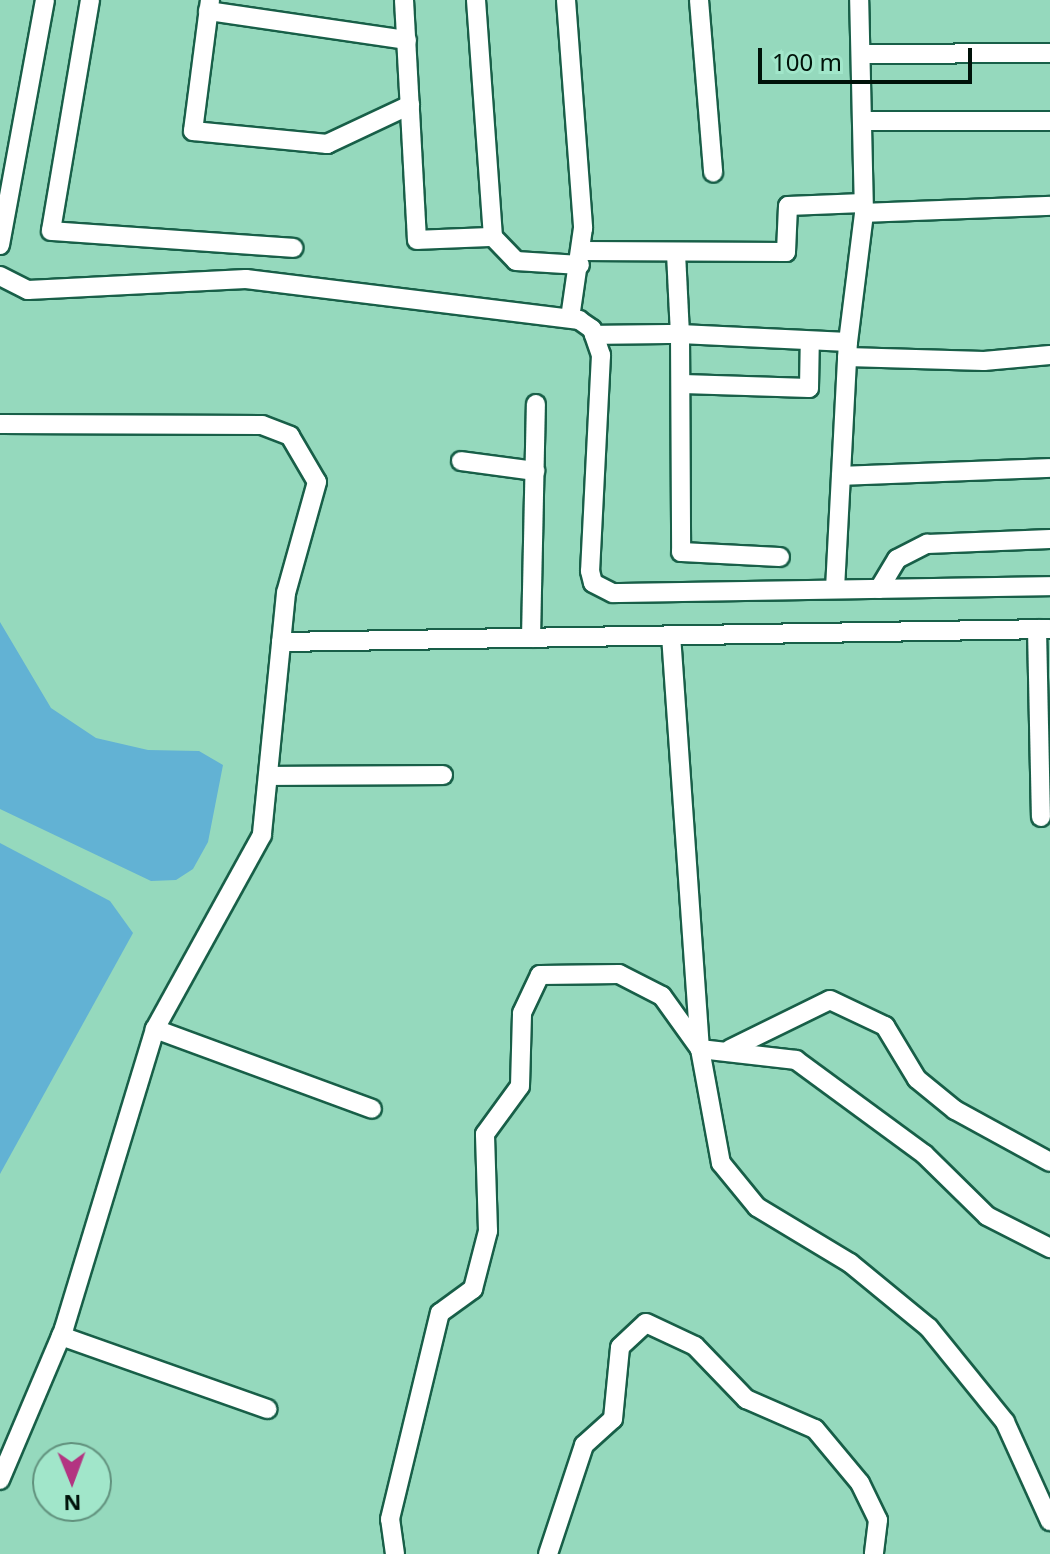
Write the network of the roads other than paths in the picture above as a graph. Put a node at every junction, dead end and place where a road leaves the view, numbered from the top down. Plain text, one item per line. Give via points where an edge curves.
1 (45, 0) edge
2 (90, 0) edge
3 (404, 0) edge
4 (476, 0) edge
5 (566, 0) edge
6 (699, 0) edge
7 (859, 0) edge
8 (209, 6) edge
9 (407, 40) junction
10 (1050, 53) edge
11 (861, 54) junction
12 (410, 105) junction
13 (862, 121) junction
14 (1050, 121) edge
15 (713, 172) dead end
16 (1050, 206) edge
17 (864, 208) junction
18 (493, 237) junction
19 (0, 245) edge
20 (293, 248) dead end
21 (676, 253) junction
22 (581, 258) junction
23 (0, 276) edge
24 (570, 318) junction
25 (680, 334) junction
26 (594, 335) junction
27 (810, 349) dead end
28 (847, 350) junction
29 (1050, 355) edge
30 (683, 384) junction
31 (536, 404) dead end
32 (0, 424) edge
33 (461, 461) dead end
34 (1050, 468) edge
35 (535, 471) junction
36 (841, 476) junction
37 (1050, 539) edge
38 (780, 557) dead end
39 (1050, 586) edge
40 (835, 589) junction
41 (879, 589) junction
42 (1044, 629) edge
43 (671, 635) junction
44 (531, 638) junction
45 (281, 642) junction
46 (443, 775) dead end
47 (268, 776) junction
48 (1041, 817) dead end
49 (155, 1029) junction
50 (700, 1049) junction
51 (730, 1049) junction
52 (372, 1109) dead end
53 (1050, 1162) edge
54 (1050, 1248) edge
55 (61, 1336) junction
56 (267, 1409) dead end
57 (0, 1480) edge
58 (1050, 1521) edge
59 (395, 1554) edge
60 (548, 1554) edge
61 (874, 1554) edge

1 - 19 street
2 - 20 street via 51,231
3 - 9 street
4 - 18 street
5 - 22 street
6 - 15 street
7 - 11 street
8 - 9 street
8 - 12 street via 193,131 327,144
9 - 12 street
10 - 11 street
11 - 13 street
12 - 18 street via 417,240
13 - 14 street
13 - 17 street
16 - 17 street
17 - 21 street via 788,206 786,252
17 - 28 street
18 - 22 street via 516,261
21 - 22 street
21 - 25 street
22 - 24 street
23 - 24 street via 28,290 246,279
24 - 26 street
25 - 26 street
25 - 28 street
25 - 30 street
26 - 40 street via 601,355 593,583 613,593
27 - 30 street via 809,388
28 - 29 street via 984,361
28 - 36 street
30 - 38 street via 681,552
31 - 35 street
32 - 45 street via 262,425 290,436 317,482 286,593
33 - 35 street
34 - 36 street
35 - 44 street
36 - 40 street
37 - 41 street via 927,544 897,559
39 - 41 street
40 - 41 street
42 - 43 street
42 - 48 street
43 - 44 street
43 - 50 street
44 - 45 street
45 - 47 street
46 - 47 street
47 - 49 street via 262,835
49 - 52 street
49 - 55 street
50 - 51 street
50 - 58 street via 713,1141 735,1182 757,1207 850,1263 929,1328 1005,1422
50 - 59 street via 662,996 619,974 540,975 522,1013 520,1086 485,1134 488,1231 473,1289 440,1313 390,1519
51 - 53 street via 830,1000 885,1026 917,1079 955,1110
51 - 54 street via 796,1060 924,1154 987,1216
55 - 56 street
55 - 57 street
60 - 61 street via 584,1445 613,1419 620,1347 646,1323 695,1346 746,1399 815,1429 872,1507

